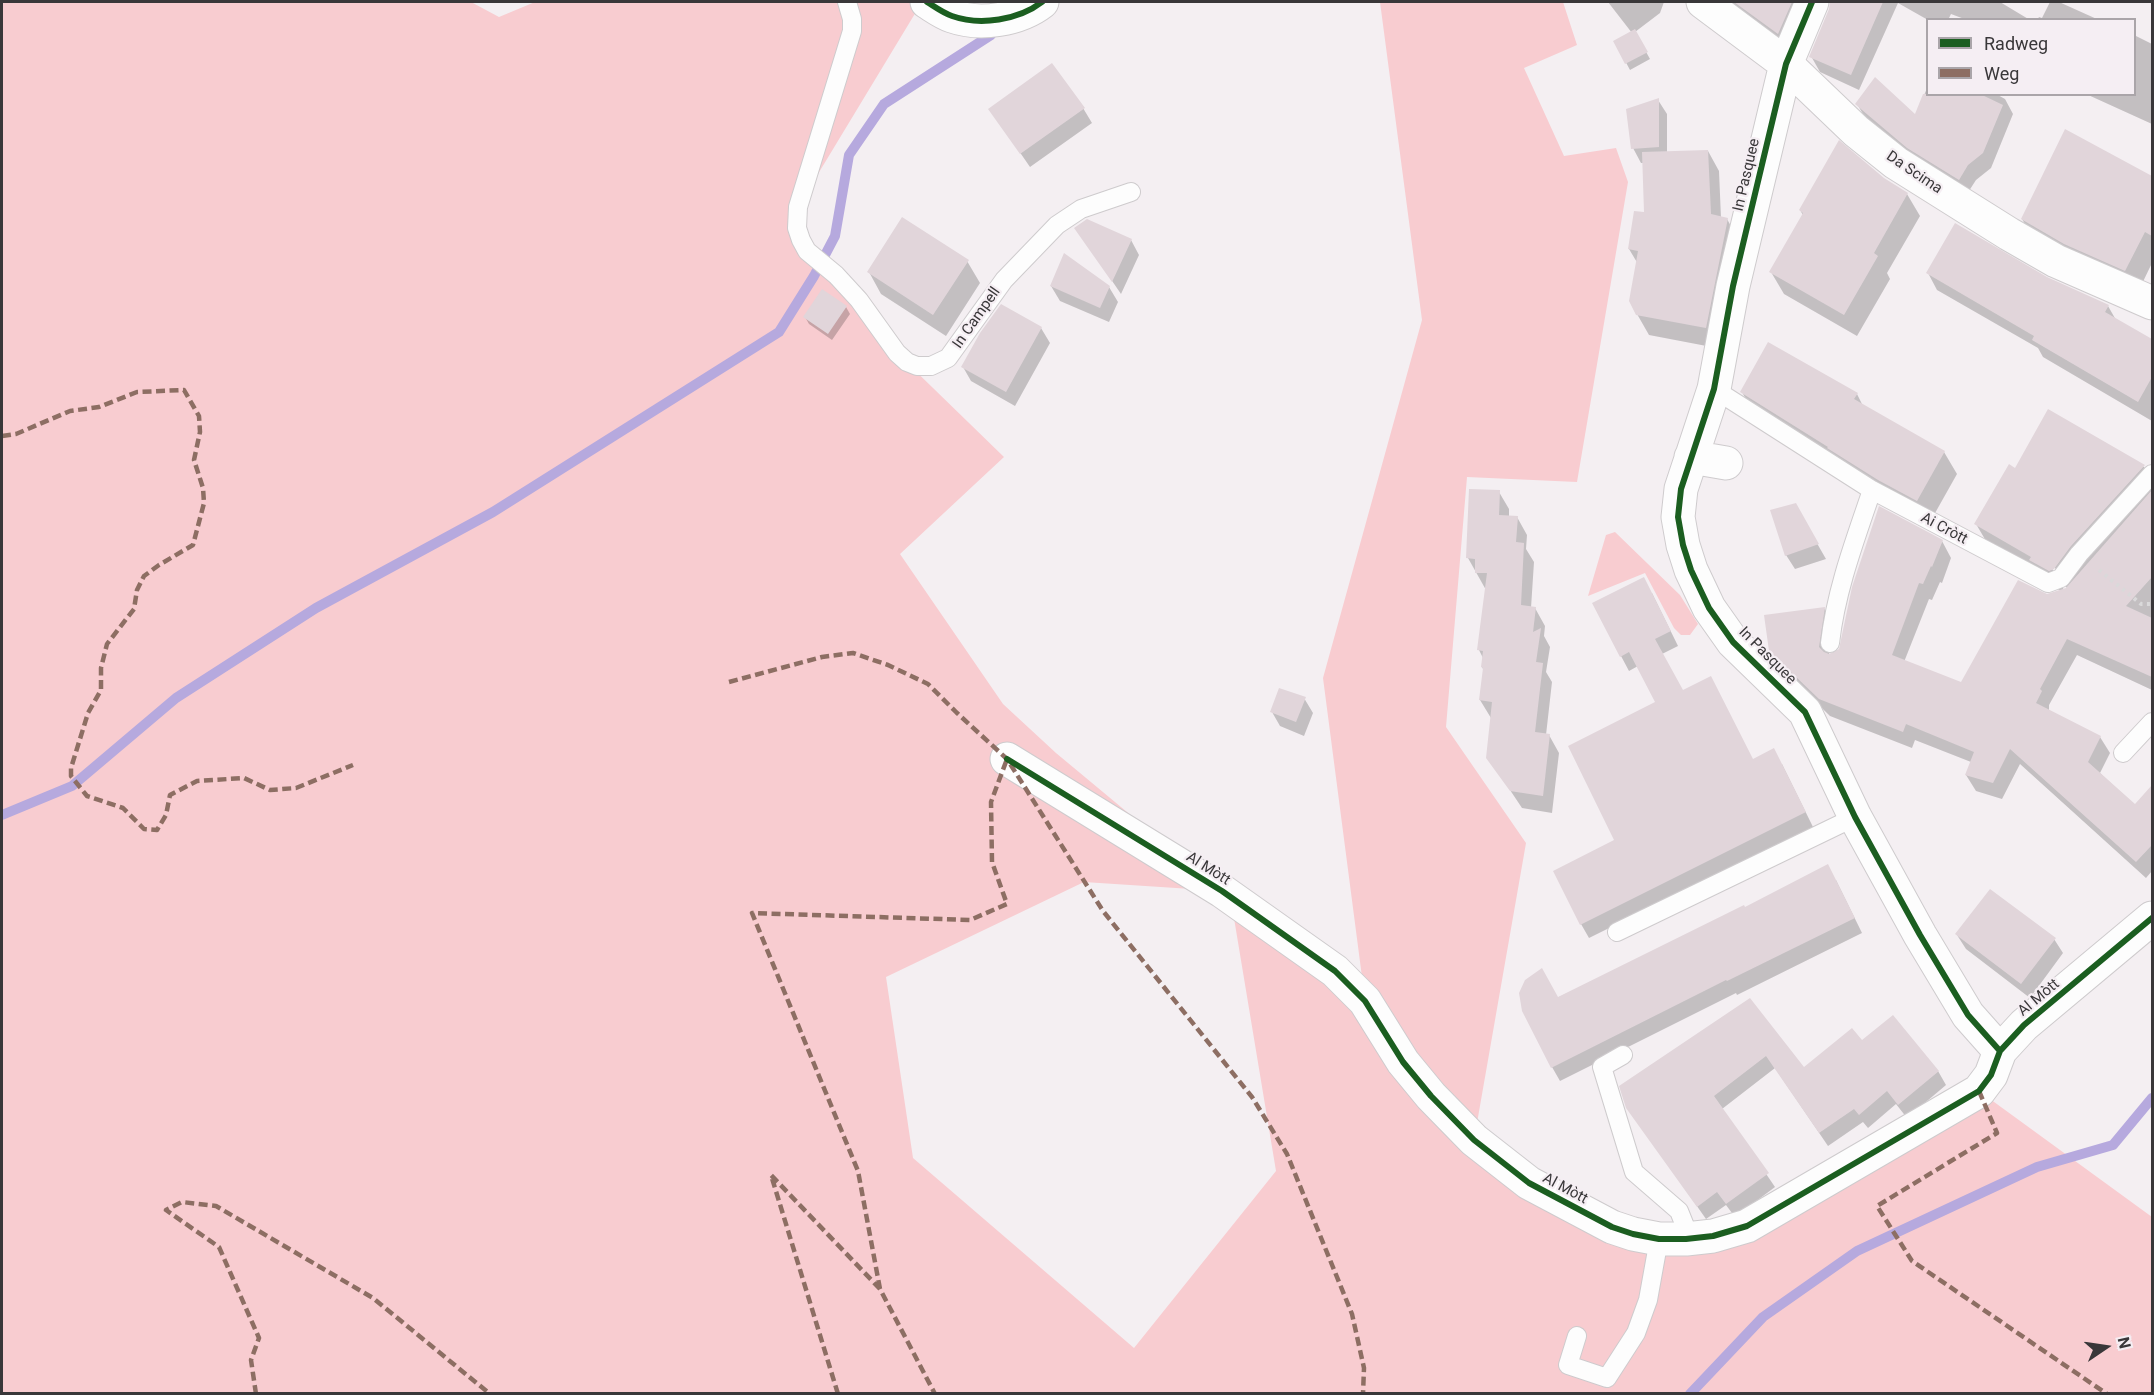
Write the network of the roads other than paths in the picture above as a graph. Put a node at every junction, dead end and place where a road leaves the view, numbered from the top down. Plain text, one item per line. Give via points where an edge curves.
1 (848, 2) edge
2 (927, 2) edge
3 (1042, 2) edge
4 (1703, 2) edge
5 (1812, 2) edge
6 (1786, 64) junction
7 (1131, 192) dead end
8 (2152, 303) edge
9 (1714, 390) junction
10 (1691, 457) junction
11 (1726, 463) dead end
12 (2152, 474) edge
13 (1872, 490) junction
14 (1830, 643) dead end
15 (2152, 722) edge
16 (2122, 753) dead end
17 (1007, 759) dead end
18 (1855, 817) junction
19 (2152, 918) edge
20 (1617, 932) dead end
21 (2000, 1051) junction
22 (1623, 1054) dead end
23 (1673, 1239) junction
24 (1577, 1336) dead end

1 - 7 lane, In Campell via 852,31 798,207 797,228 807,251 859,300 907,362 931,366 948,358 1004,280 1057,225 1081,209
2 - 3 street via 953,17 980,21 1016,16
4 - 6 street, Da Scima
5 - 6 street, In Pasquee
6 - 8 street, Da Scima via 1896,163 2056,261
6 - 9 street, In Pasquee via 1733,286
9 - 10 street, In Pasquee
9 - 13 lane, Ai Cròtt
10 - 11 street
10 - 18 street, In Pasquee via 1678,517 1691,570 1709,608 1733,642 1805,712
12 - 13 lane, Ai Cròtt via 2061,578 2048,583
13 - 14 lane via 1841,584
15 - 16 lane
17 - 23 street, Al Mòtt via 1222,891 1335,971 1365,1001 1403,1062 1431,1096 1474,1140 1521,1177 1612,1227
18 - 20 lane
18 - 21 street, In Pasquee via 1968,1015
19 - 21 street, Al Mòtt via 2024,1025
21 - 23 street, Al Mòtt via 1991,1076 1979,1091 1747,1226 1713,1236
22 - 23 lane via 1602,1066 1634,1172 1679,1211 1685,1226
23 - 24 lane via 1636,1334 1607,1378 1568,1365

